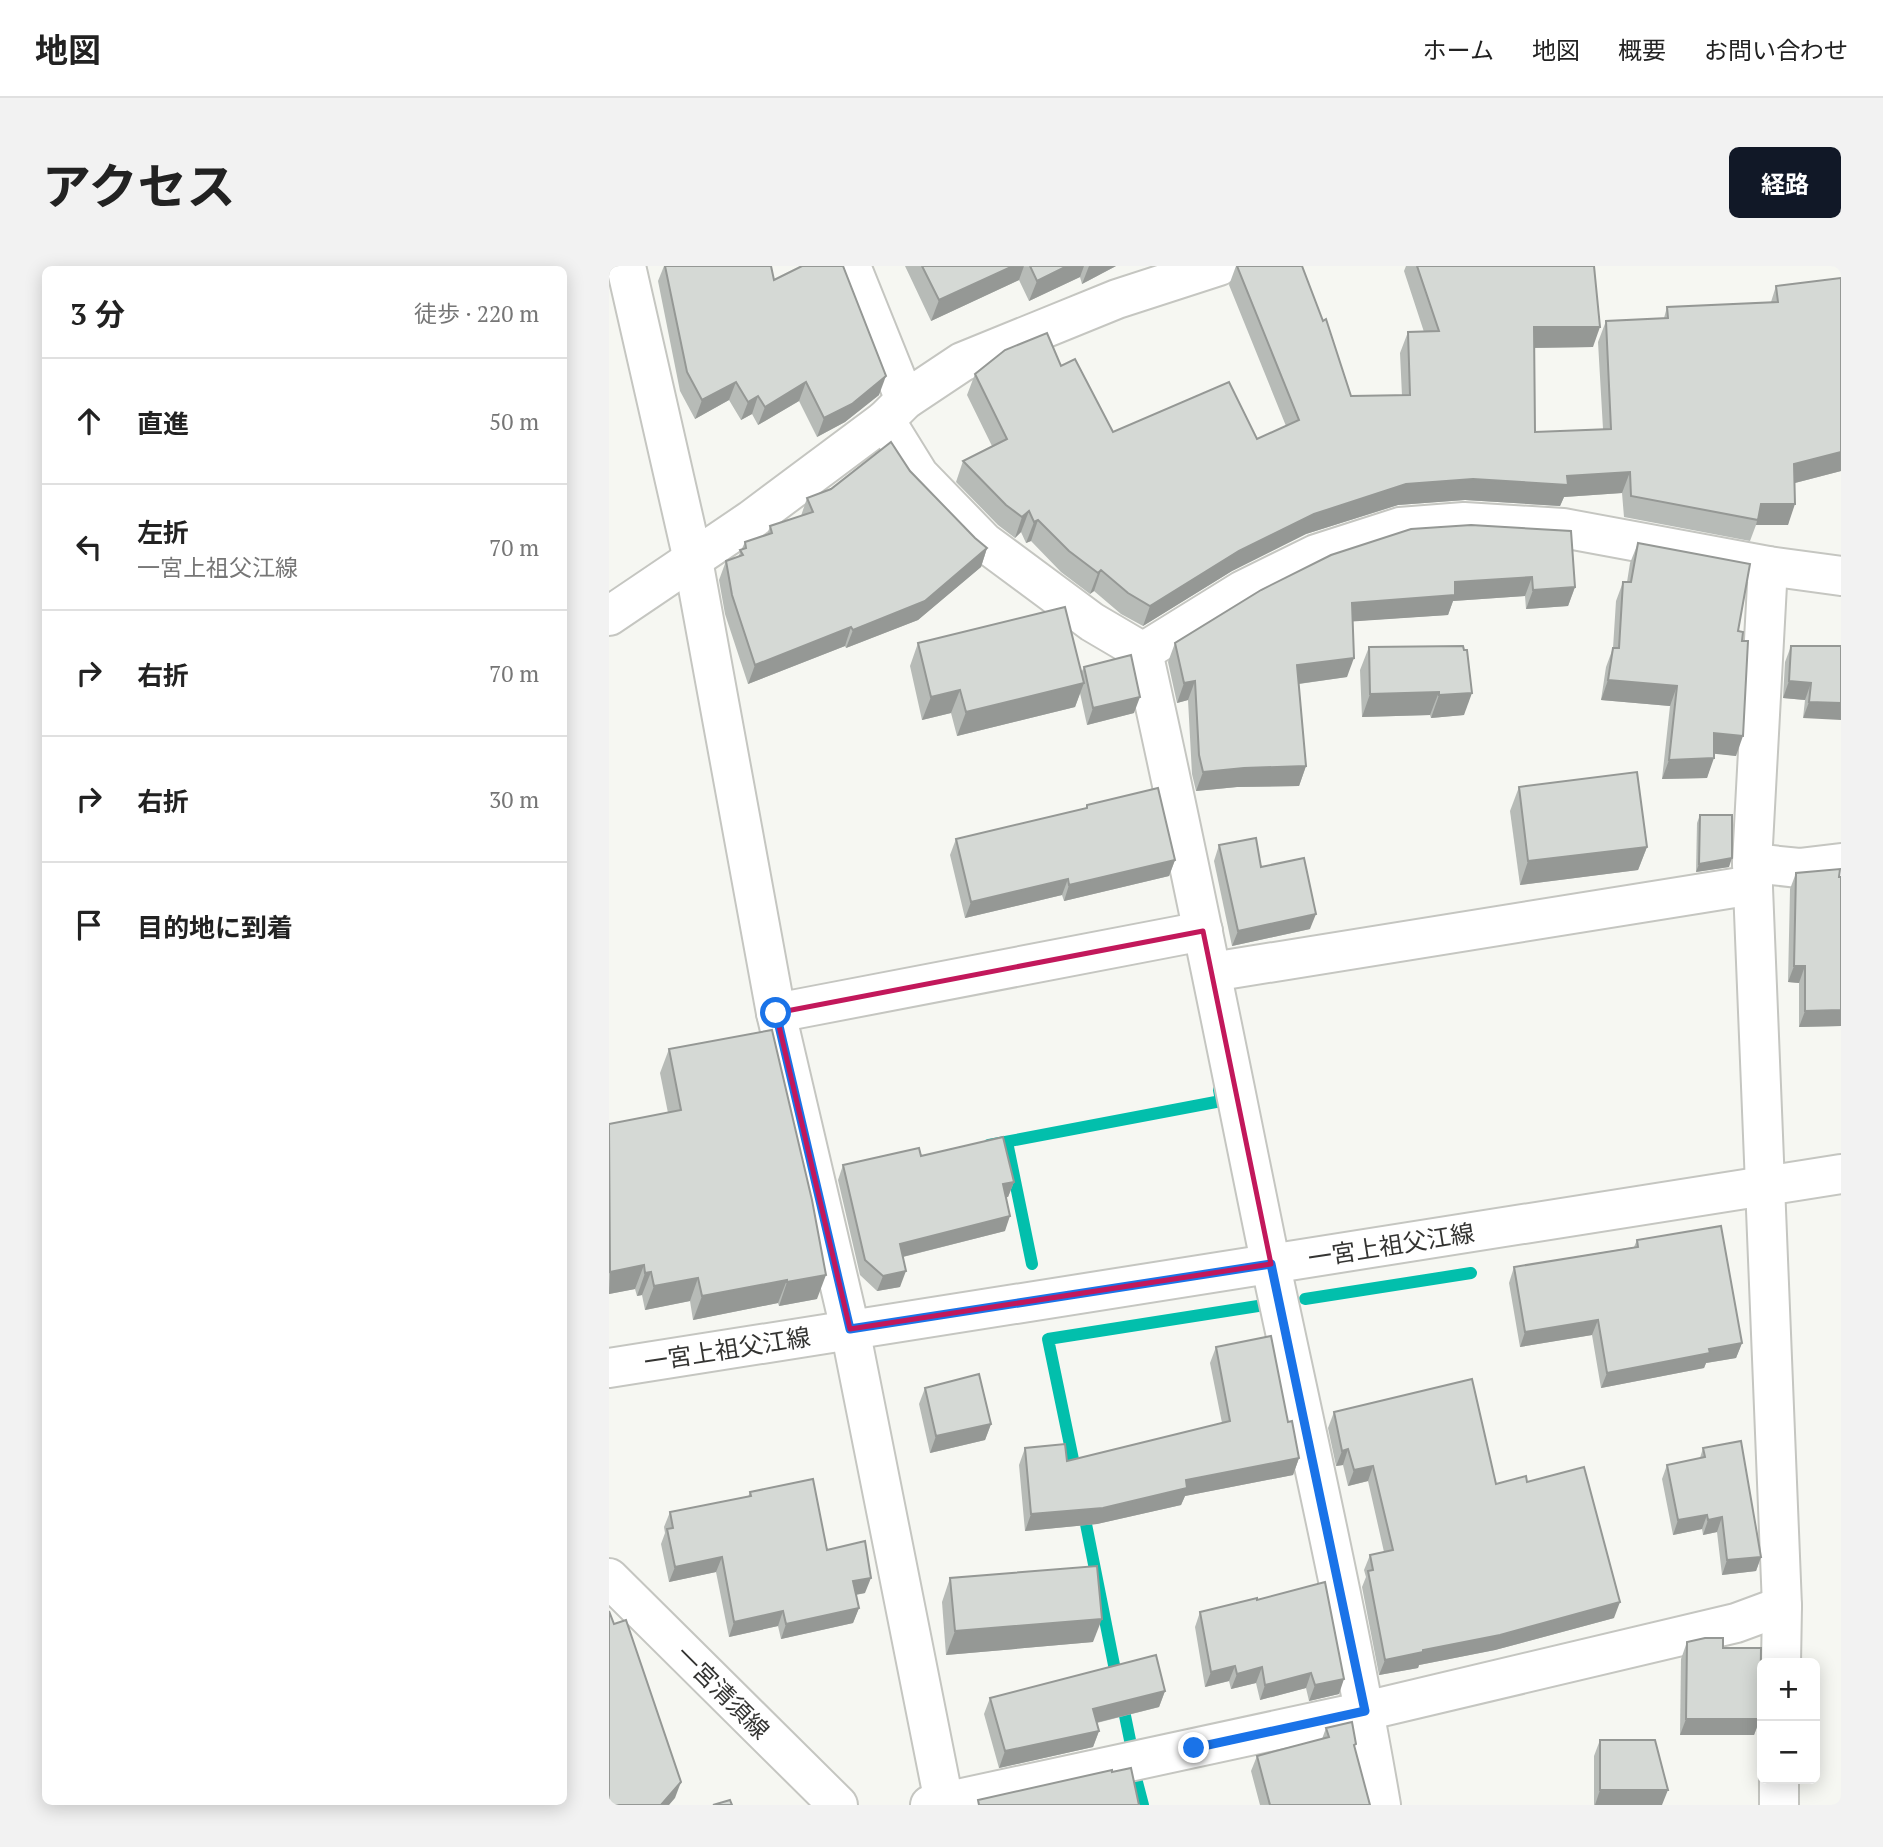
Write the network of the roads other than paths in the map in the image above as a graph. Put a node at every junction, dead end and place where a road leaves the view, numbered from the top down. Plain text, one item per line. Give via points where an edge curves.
1 (625, 266) edge
2 (851, 266) edge
3 (1219, 266) edge
4 (895, 410) junction
5 (693, 560) junction
6 (1768, 566) junction
7 (1841, 576) edge
8 (609, 616) edge
9 (1143, 652) junction
10 (1841, 863) edge
11 (1753, 874) junction
12 (1203, 931) junction
13 (1212, 972) junction
14 (776, 1013) junction
15 (1841, 1174) edge
16 (1766, 1186) junction
17 (1271, 1264) junction
18 (850, 1329) junction
19 (609, 1368) edge
20 (609, 1578) edge
21 (1782, 1606) junction
22 (1781, 1658) edge
23 (1365, 1711) junction
24 (1779, 1784) edge
25 (937, 1804) edge
26 (838, 1805) edge
27 (1381, 1805) edge
28 (1779, 1805) edge

1 - 5 street
2 - 4 street
3 - 4 street via 1117,299 962,362
4 - 5 street
4 - 9 street via 919,475 983,542 1092,622
5 - 8 street
5 - 14 street
6 - 7 street
6 - 9 street via 1563,528 1464,522 1400,527 1316,554 1243,590
6 - 11 street
9 - 12 street
10 - 11 street
11 - 13 street
11 - 16 street
12 - 13 street
12 - 14 street
13 - 17 street
14 - 18 street
15 - 16 street, 一宮上祖父江線
16 - 17 street, 一宮上祖父江線
16 - 21 street
17 - 18 street, 一宮上祖父江線
17 - 23 street
18 - 19 street, 一宮上祖父江線
18 - 25 street
20 - 26 street, 一宮清須線
21 - 22 street
21 - 23 street via 1736,1623
23 - 25 street
23 - 27 street
24 - 28 street

